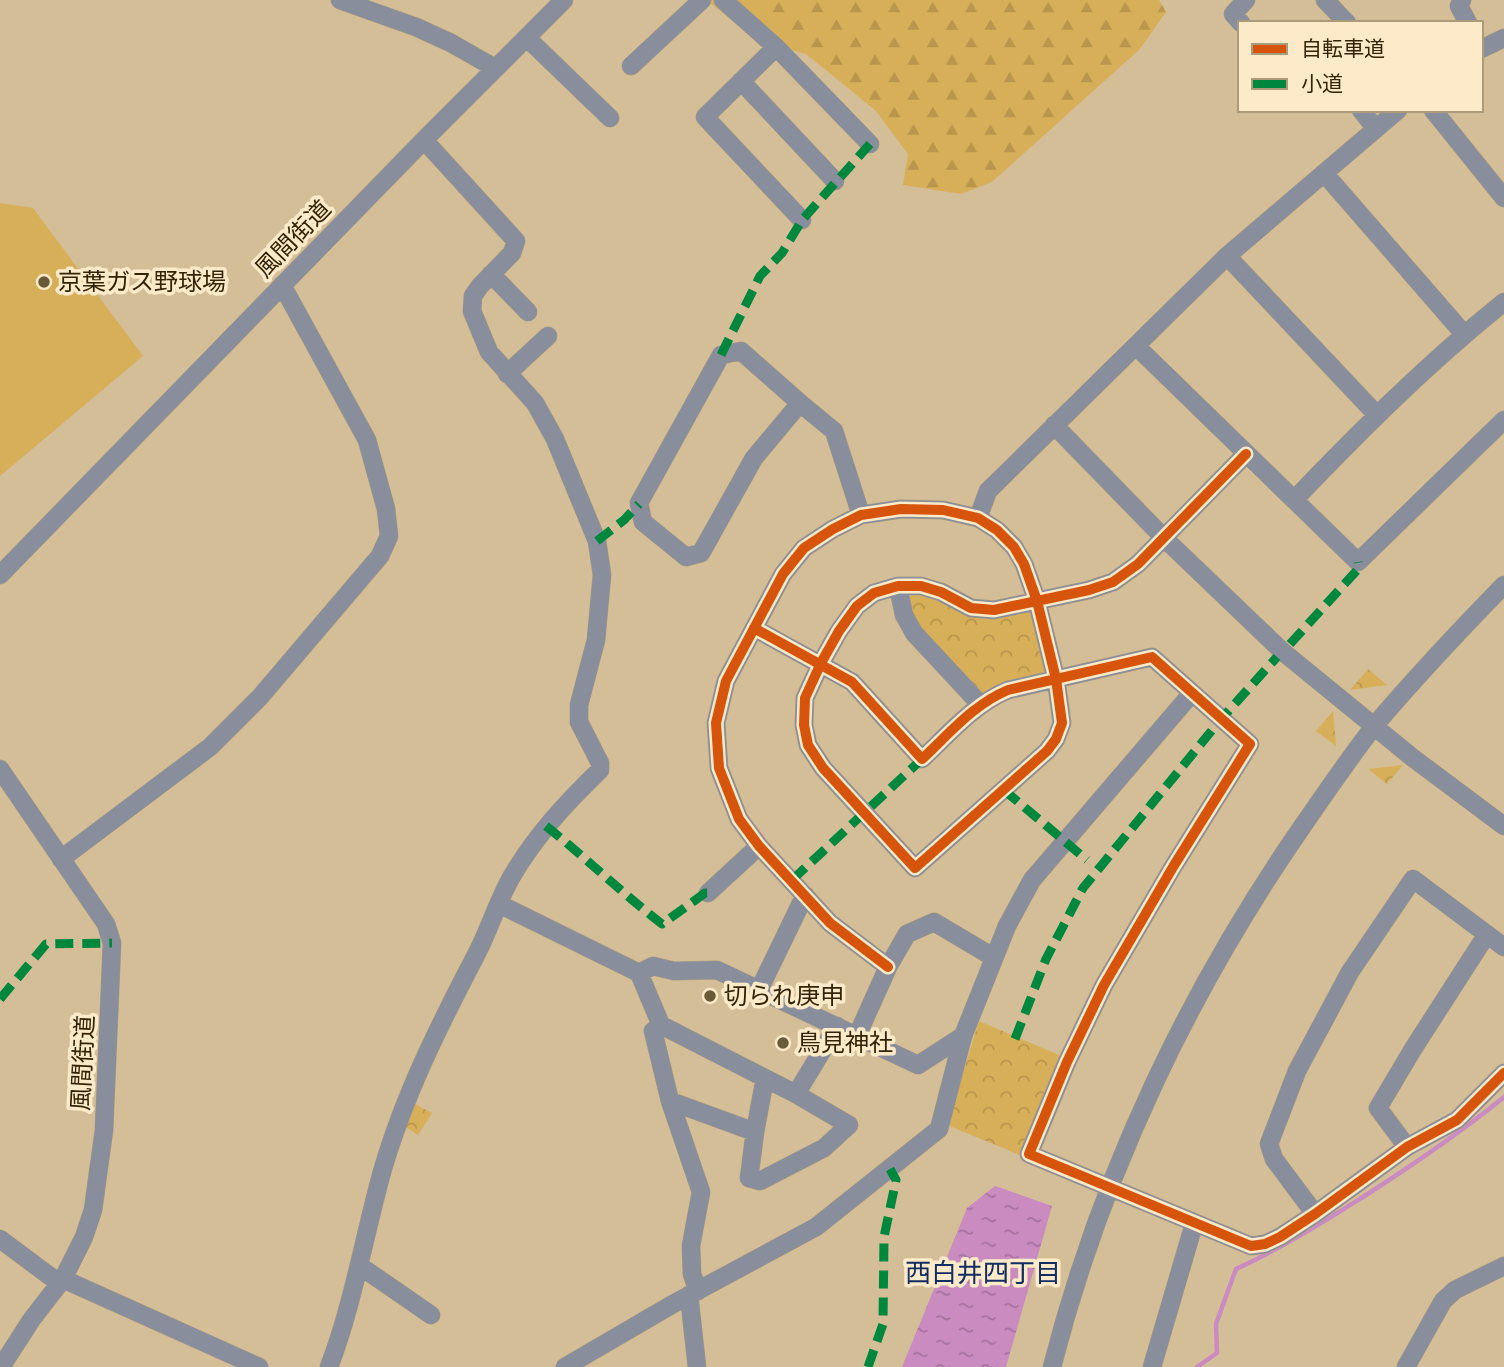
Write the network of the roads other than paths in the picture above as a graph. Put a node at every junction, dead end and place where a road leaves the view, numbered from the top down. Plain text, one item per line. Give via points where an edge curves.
1 (340, 0) edge
2 (564, 0) edge
3 (702, 0) edge
4 (723, 0) edge
5 (1247, 0) edge
6 (1325, 0) edge
7 (1462, 0) edge
8 (1239, 21) edge
9 (1345, 21) edge
10 (1467, 21) edge
11 (527, 38) junction
12 (1504, 38) edge
13 (776, 47) junction
14 (1483, 47) edge
15 (631, 66) dead end
16 (495, 68) junction
17 (741, 81) junction
18 (1363, 112) edge
19 (1396, 112) edge
20 (1435, 112) edge
21 (610, 118) dead end
22 (1376, 129) junction
23 (424, 139) junction
24 (870, 144) dead end
25 (1324, 173) junction
26 (835, 181) dead end
27 (1504, 198) edge
28 (802, 220) dead end
29 (1227, 256) junction
30 (491, 274) junction
31 (282, 285) junction
32 (1504, 302) edge
33 (528, 312) dead end
34 (1464, 334) junction
35 (548, 336) dead end
36 (1136, 346) junction
37 (507, 374) junction
38 (800, 403) junction
39 (1376, 414) junction
40 (1504, 420) edge
41 (1054, 425) junction
42 (1246, 454) junction
43 (1294, 500) junction
44 (861, 515) junction
45 (978, 518) junction
46 (1164, 538) junction
47 (0, 575) edge
48 (1504, 585) edge
49 (898, 586) junction
50 (1037, 601) junction
51 (754, 628) junction
52 (821, 663) junction
53 (1056, 679) junction
54 (1192, 693) junction
55 (980, 705) junction
56 (1374, 727) junction
57 (2, 777) edge
58 (1504, 826) edge
59 (759, 846) junction
60 (61, 859) junction
61 (708, 893) dead end
62 (805, 895) junction
63 (499, 904) junction
64 (1488, 934) junction
65 (1504, 947) edge
66 (993, 957) junction
67 (888, 967) junction
68 (639, 973) junction
69 (759, 990) junction
70 (661, 1025) junction
71 (837, 1026) junction
72 (857, 1036) junction
73 (963, 1036) junction
74 (1504, 1073) edge
75 (765, 1078) junction
76 (796, 1094) junction
77 (670, 1101) junction
78 (755, 1132) junction
79 (1407, 1147) junction
80 (1110, 1188) junction
81 (1315, 1214) junction
82 (1194, 1224) junction
83 (0, 1239) edge
84 (1504, 1265) edge
85 (360, 1266) junction
86 (61, 1281) junction
87 (694, 1293) junction
88 (431, 1315) dead end
89 (4, 1354) edge
90 (259, 1367) edge
91 (330, 1367) edge
92 (565, 1367) edge
93 (697, 1367) edge
94 (1052, 1367) edge
95 (1152, 1367) edge
96 (1406, 1367) edge

1 - 16 street via 427,32
2 - 11 street, 風間街道
3 - 15 street
4 - 13 street
5 - 8 street via 1233,13
6 - 9 street
7 - 10 street via 1459,6
11 - 16 street, 風間街道
11 - 21 street
12 - 14 street
13 - 17 street
13 - 24 street
16 - 23 street, 風間街道
17 - 26 street
17 - 28 street via 705,117
18 - 22 street
19 - 22 street
20 - 27 street
22 - 25 street
23 - 30 street via 516,240 512,253
23 - 31 street, 風間街道
25 - 29 street
25 - 34 street
29 - 36 street
29 - 39 street
30 - 33 street
30 - 37 street via 473,296 472,311 489,352
31 - 47 street, 風間街道
31 - 60 street via 367,440 389,536 380,556 219,739
32 - 34 street
34 - 39 street
35 - 37 street
36 - 41 street
36 - 42 street
37 - 63 street via 535,403 555,439 600,554 603,575 596,640 579,705 579,722 600,770 554,817 511,877
38 - 38 street via 754,458 701,553 686,557 643,522 639,503 721,355 741,351
38 - 44 street via 834,431
39 - 43 street
40 - 43 street via 1358,562
41 - 45 street via 988,491
41 - 46 street
42 - 43 street
42 - 46 street
44 - 45 street via 901,509 943,510
44 - 51 street via 804,548 783,574
45 - 50 street via 1014,547
46 - 50 street via 1112,582
46 - 56 street via 1282,651
48 - 56 street
49 - 50 street via 941,592 971,608 994,610
49 - 52 street via 874,593 857,606
49 - 55 street via 904,615 914,633
50 - 53 street
51 - 52 street
51 - 59 street via 726,681 716,748 727,793
52 - 53 street via 805,698 808,745 823,768 915,868 1056,739 1062,723
52 - 55 street via 852,682 922,759
53 - 54 street via 1152,657
53 - 55 street via 1008,690
54 - 66 street via 1032,880
54 - 80 street via 1250,744 1104,985 1029,1154
56 - 58 street
56 - 80 street via 1226,943 1164,1061
57 - 60 street, 風間街道
59 - 61 street
59 - 62 street
60 - 86 street, 風間街道 via 106,924 112,943 99,1176 84,1237
62 - 67 street via 830,923
62 - 69 street
63 - 68 street
63 - 85 street via 396,1128
64 - 65 street
64 - 79 street via 1378,1108
64 - 81 street via 1413,879 1350,972 1297,1071 1269,1144 1274,1159
66 - 67 street via 934,922 907,934
66 - 73 street
67 - 72 street
68 - 69 street via 653,966 674,971 717,970
68 - 70 street
69 - 71 street
70 - 75 street
70 - 77 street via 653,1031
71 - 72 street
71 - 76 street
72 - 73 street via 918,1065
73 - 87 street via 939,1129 816,1227
74 - 79 street via 1457,1120
75 - 76 street
75 - 78 street
76 - 78 street via 849,1125 824,1148 760,1181 749,1178
77 - 78 street
77 - 87 street via 701,1192 691,1246
79 - 81 street
80 - 82 street
80 - 94 street
81 - 82 street via 1265,1244 1251,1246
82 - 95 street
83 - 86 street
84 - 96 street via 1443,1301
85 - 88 street
85 - 91 street
86 - 89 street, 風間街道
86 - 90 street
87 - 92 street
87 - 93 street

